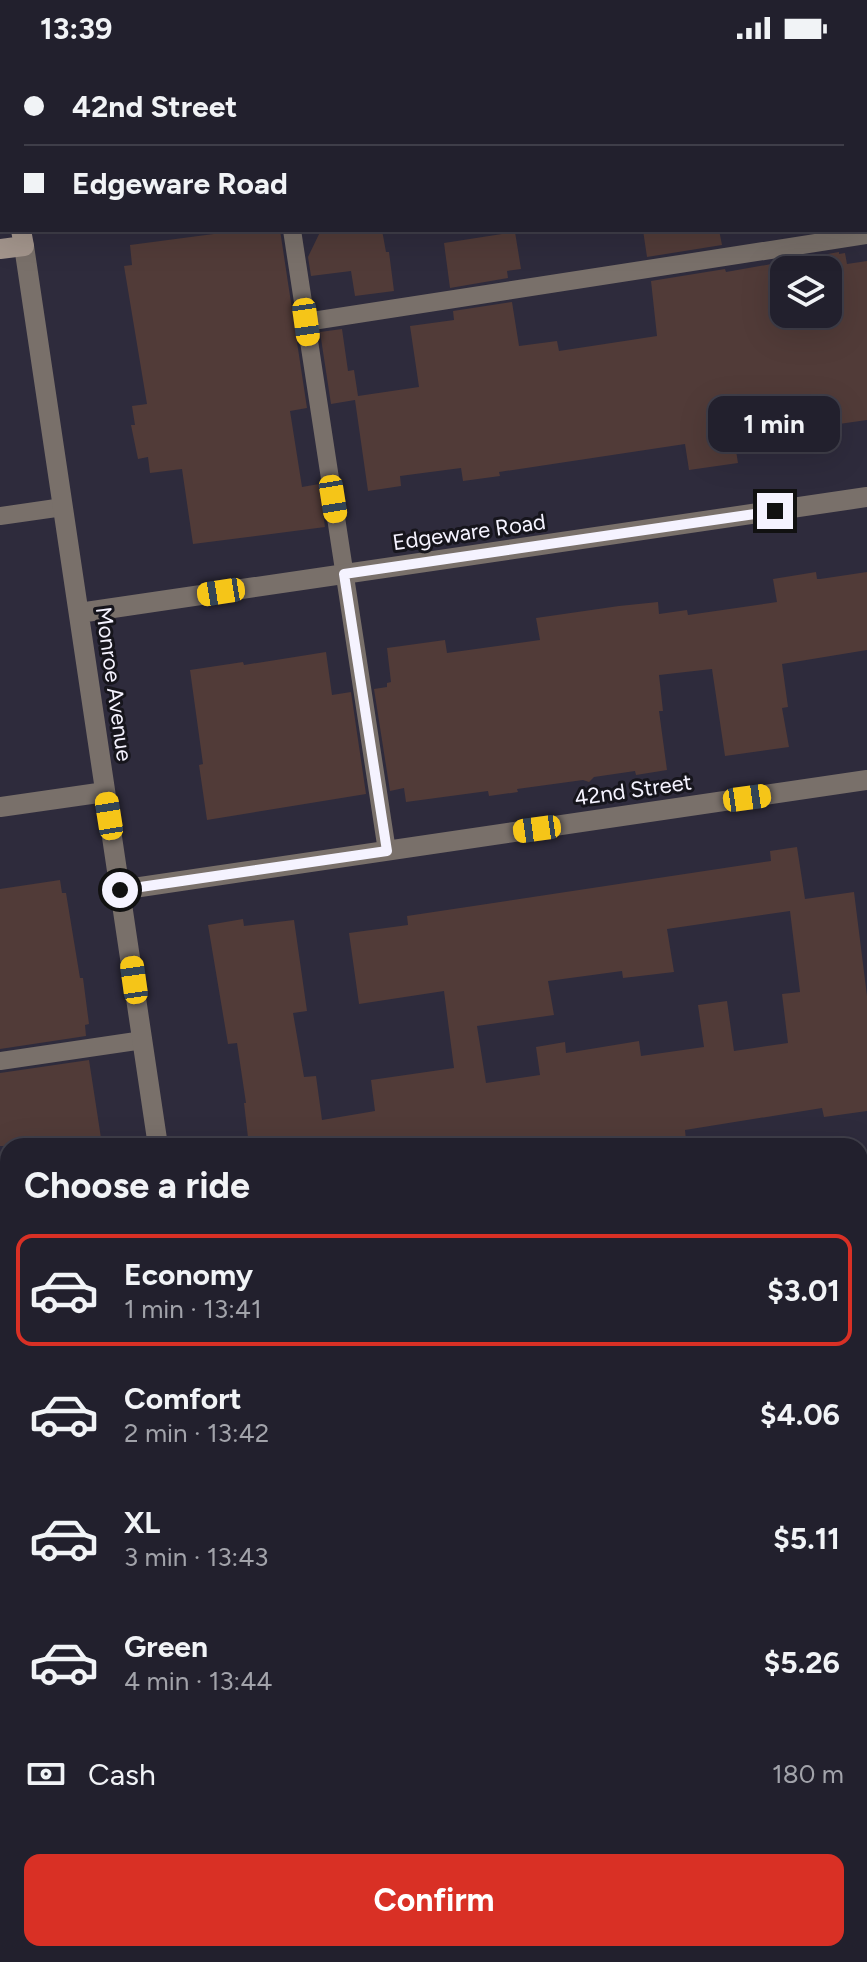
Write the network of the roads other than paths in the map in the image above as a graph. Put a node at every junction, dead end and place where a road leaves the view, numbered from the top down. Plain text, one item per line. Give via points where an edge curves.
1 (292, 232) edge
2 (867, 235) edge
3 (22, 238) edge
4 (0, 249) edge
5 (306, 322) junction
6 (867, 497) edge
7 (63, 507) junction
8 (0, 516) edge
9 (344, 574) junction
10 (79, 613) junction
11 (867, 780) edge
12 (105, 792) junction
13 (0, 807) edge
14 (387, 851) junction
15 (120, 890) junction
16 (143, 1040) junction
17 (0, 1061) edge
18 (157, 1138) edge

1 - 5 lane
2 - 5 lane
3 - 4 street
3 - 7 street, Monroe Avenue
5 - 9 lane
6 - 9 street, Edgeware Road
7 - 8 lane
7 - 10 street, Monroe Avenue
9 - 10 street, Edgeware Road
9 - 14 lane
10 - 12 street, Monroe Avenue
11 - 14 street, 42nd Street
12 - 13 street
12 - 15 street, Monroe Avenue
14 - 15 street, 42nd Street
15 - 16 street, Monroe Avenue
16 - 17 lane
16 - 18 street, Monroe Avenue

